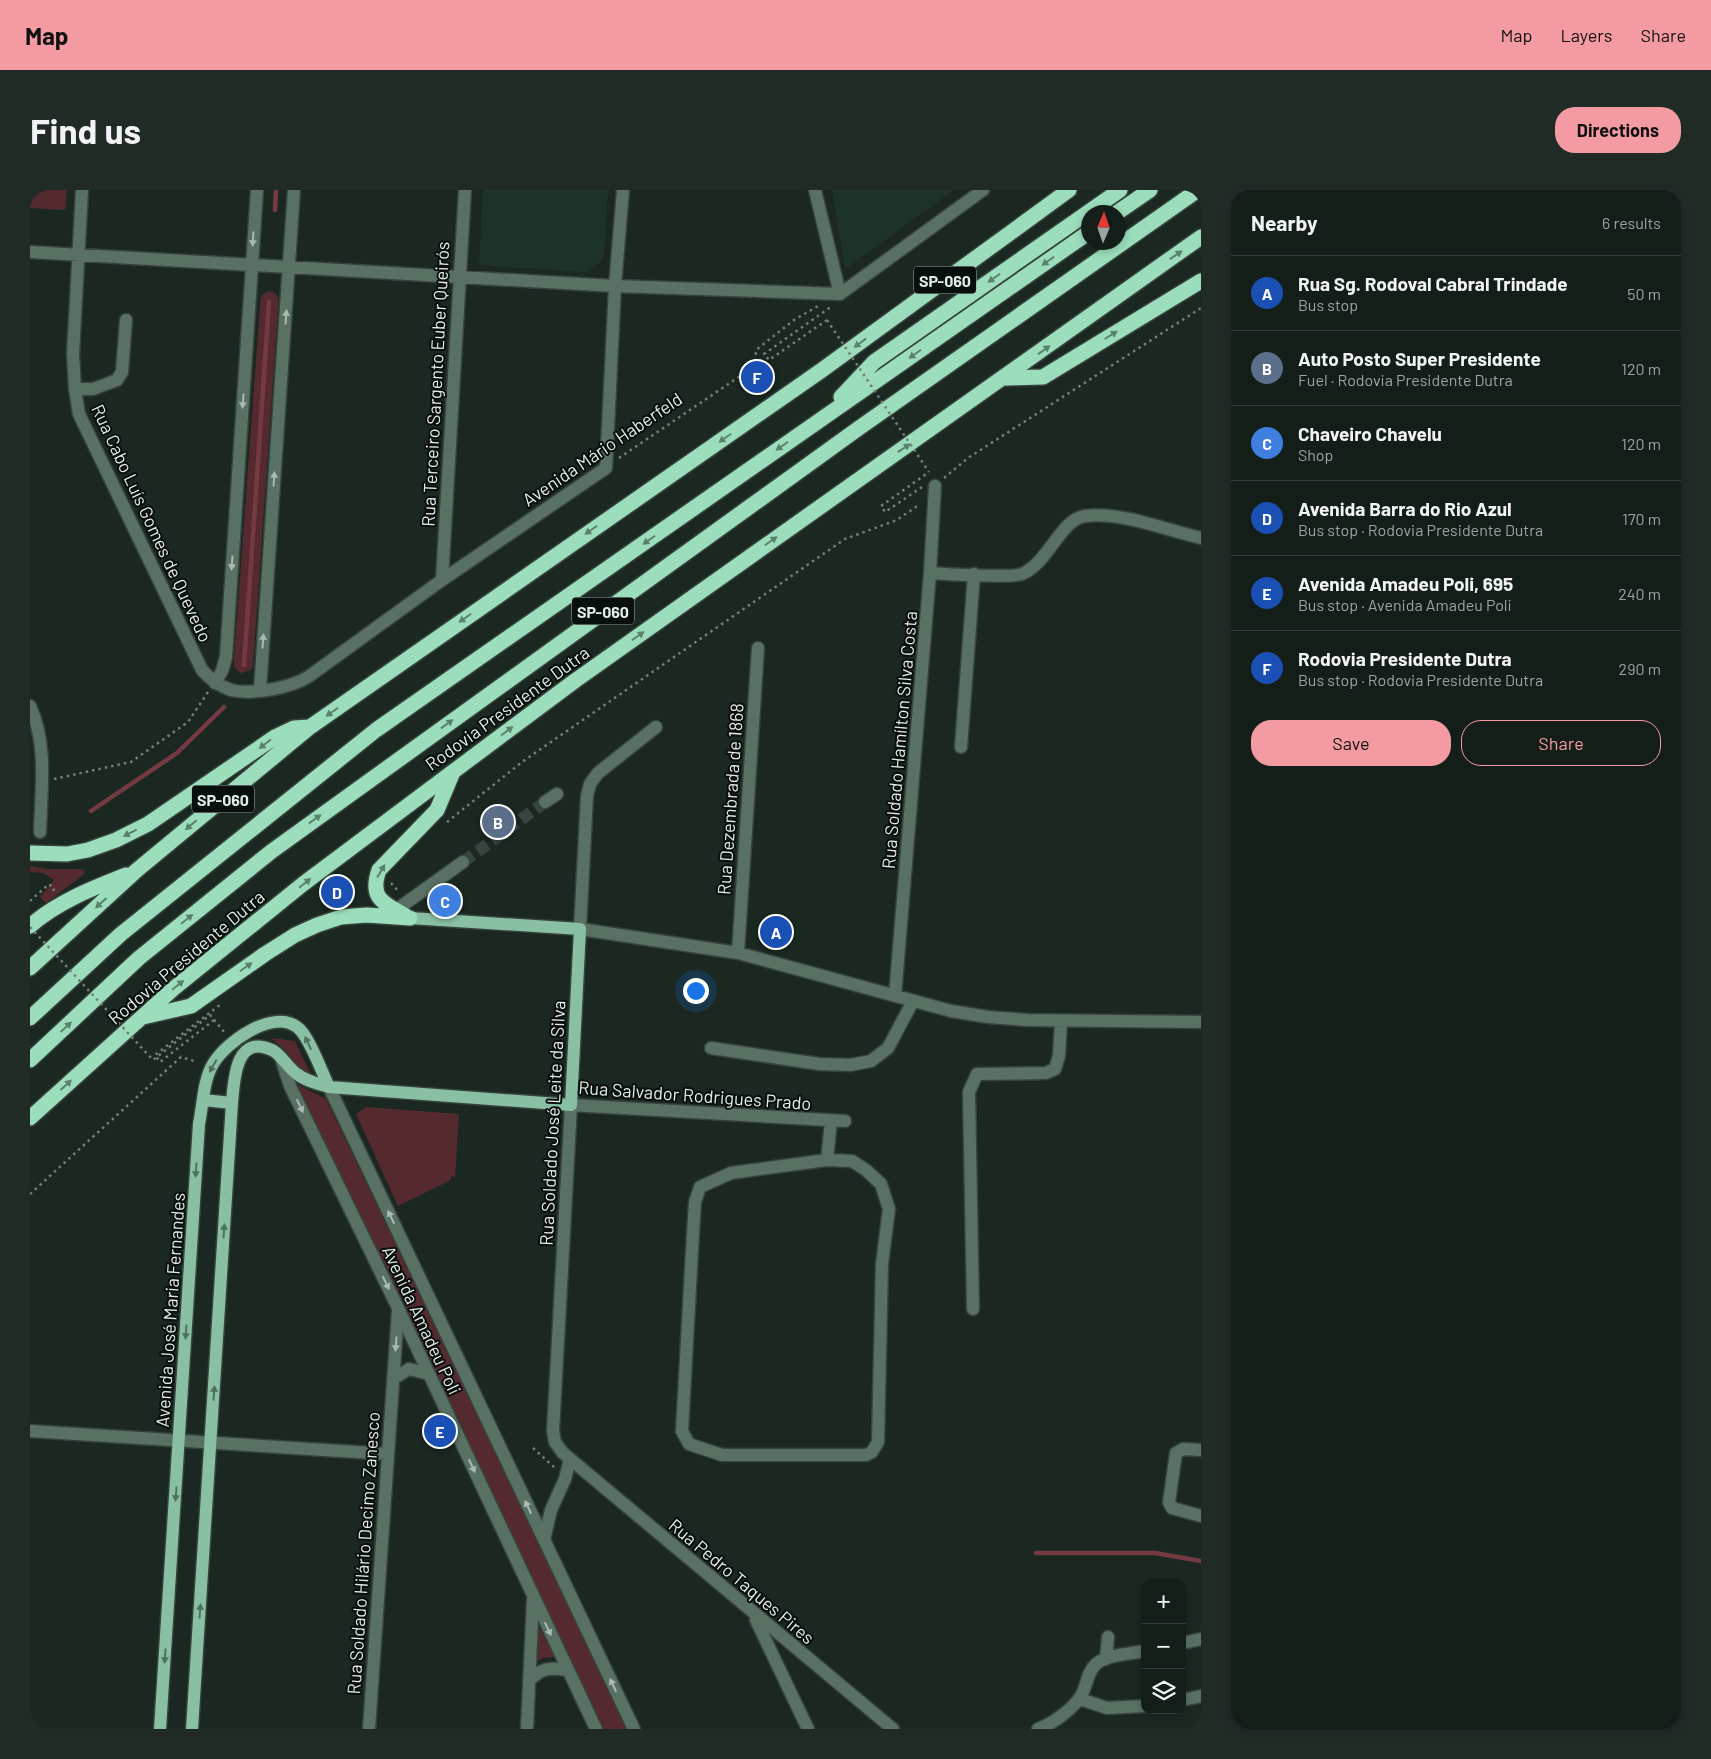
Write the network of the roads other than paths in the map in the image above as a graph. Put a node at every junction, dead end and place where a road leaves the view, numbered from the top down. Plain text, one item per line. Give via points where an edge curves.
1 (82, 190) edge
2 (257, 190) edge
3 (294, 190) edge
4 (465, 190) edge
5 (623, 190) edge
6 (815, 190) edge
7 (983, 190) edge
8 (1069, 190) edge
9 (1120, 190) edge
10 (1150, 190) edge
11 (1198, 190) edge
12 (1126, 206) edge
13 (1201, 237) edge
14 (1081, 238) edge
15 (30, 252) edge
16 (78, 254) junction
17 (252, 266) junction
18 (289, 268) junction
19 (459, 277) junction
20 (1201, 281) edge
21 (615, 286) junction
22 (840, 294) junction
23 (126, 320) dead end
24 (1004, 378) junction
25 (75, 389) junction
26 (820, 420) junction
27 (932, 484) road end
28 (1201, 538) edge
29 (930, 572) junction
30 (974, 574) junction
31 (442, 580) junction
32 (758, 648) dead end
33 (215, 683) junction
34 (260, 690) junction
35 (30, 706) edge
36 (310, 727) junction
37 (656, 728) dead end
38 (961, 747) dead end
39 (454, 771) junction
40 (557, 794) dead end
41 (545, 802) tunnel mouth
42 (40, 832) dead end
43 (30, 853) edge
44 (463, 862) tunnel mouth
45 (137, 870) junction
46 (396, 910) junction
47 (410, 918) junction
48 (30, 927) edge
49 (580, 929) junction
50 (738, 953) junction
51 (30, 968) edge
52 (895, 996) junction
53 (913, 1001) junction
54 (141, 1017) junction
55 (30, 1018) edge
56 (1061, 1021) junction
57 (1201, 1022) edge
58 (711, 1048) dead end
59 (30, 1060) edge
60 (282, 1060) junction
61 (329, 1087) junction
62 (203, 1100) junction
63 (232, 1103) junction
64 (571, 1105) junction
65 (30, 1118) edge
66 (831, 1121) junction
67 (845, 1121) dead end
68 (827, 1160) junction
69 (398, 1308) junction
70 (973, 1309) dead end
71 (429, 1374) junction
72 (393, 1379) junction
73 (30, 1431) edge
74 (179, 1440) junction
75 (211, 1442) junction
76 (1201, 1450) edge
77 (388, 1454) junction
78 (570, 1459) junction
79 (1201, 1516) edge
80 (544, 1540) junction
81 (533, 1597) junction
82 (754, 1615) junction
83 (1108, 1637) dead end
84 (1201, 1639) edge
85 (1186, 1642) edge
86 (1141, 1652) edge
87 (1106, 1659) junction
88 (567, 1670) junction
89 (529, 1681) junction
90 (1200, 1698) edge
91 (1080, 1699) junction
92 (1186, 1700) edge
93 (1141, 1707) edge
94 (160, 1729) edge
95 (192, 1729) edge
96 (369, 1729) edge
97 (527, 1729) edge
98 (596, 1729) edge
99 (634, 1729) edge
100 (808, 1729) edge
101 (893, 1729) edge
102 (1038, 1729) edge

1 - 16 street, Rua Cabo Luís Gomes de Quevedo
2 -> 17 street
3 - 18 street
4 - 19 street, Rua Terceiro Sargento Euber Queirós
5 - 21 street
6 - 22 street
7 - 22 street
8 -> 36 highway, SP-060 via 822,370
9 -> 26 highway via 874,362
10 - 12 highway
59 -> 11 highway, Rodovia Presidente Dutra / SP-060 via 139,958 272,851 859,428
24 -> 13 highway, Rodovia Presidente Dutra / SP-060
14 -> 26 highway, SP-060
15 - 16 street
16 - 17 street
16 - 25 street, Rua Cabo Luís Gomes de Quevedo via 73,354
17 - 18 street
17 -> 33 street via 226,656
18 - 19 street
34 -> 18 street
19 - 21 street
19 - 31 street, Rua Terceiro Sargento Euber Queirós
24 -> 20 highway via 1043,377
21 - 22 street
21 - 31 street, Avenida Mário Haberfeld via 606,468
23 - 25 street via 122,372 117,380 93,390
39 -> 24 highway, Rodovia Presidente Dutra / SP-060 via 576,680
25 - 33 street, Rua Cabo Luís Gomes de Quevedo via 79,414 194,657
26 -> 55 highway, SP-060 via 376,730 121,934
27 - 29 street, Rua Soldado Hamílton Silva Costa
28 - 30 street via 1114,517 1083,516 1068,524 1038,565 1020,575
29 - 30 street
29 - 52 street, Rua Soldado Hamílton Silva Costa
30 - 38 street
31 - 34 street, Avenida Mário Haberfeld via 308,677 286,687
32 - 50 street, Rua Dezembrada de 1868
33 - 34 street, Avenida Mário Haberfeld via 231,690
35 - 42 street via 41,741
36 -> 43 highway via 294,728 274,737 148,824 116,840 67,854
36 -> 45 highway, SP-060
37 - 49 street, Rua Soldado José Leite da Silva via 598,773 590,784
46 -> 39 highway via 384,904 376,894 379,870 437,810
54 -> 39 highway, Rodovia Presidente Dutra / SP-060 via 303,884
40 - 41 street
44 - 46 street
45 - 48 highway via 84,892
45 -> 51 highway, SP-060
46 - 47 highway
47 - 49 main road
54 -> 47 highway via 191,1006 265,954 317,925 367,915
49 - 50 street
49 - 64 main road, Rua Soldado José Leite da Silva
50 - 52 street
52 - 53 street
53 - 56 street via 988,1017
53 - 58 street via 888,1048 871,1061 850,1065 819,1064
65 -> 54 highway, Rodovia Presidente Dutra / SP-060
56 - 57 street
56 - 70 street via 1055,1068 1046,1073 977,1074 969,1092
60 - 61 main road, Rua Salvador Rodrigues Prado via 306,1079
60 - 63 main road via 274,1050 261,1047 247,1051 238,1061
60 -> 69 street, Avenida Amadeu Poli via 290,1086
61 -> 62 main road, Avenida José Maria Fernandes via 302,1032 296,1026 277,1022 237,1038 224,1050 213,1064
61 - 64 main road, Rua Salvador Rodrigues Prado
80 -> 61 street, Avenida Amadeu Poli
62 - 63 main road
62 -> 74 main road, Avenida José Maria Fernandes
75 -> 63 main road
64 - 66 street, Rua Salvador Rodrigues Prado
64 - 78 street, Rua Soldado José Leite da Silva via 553,1431 556,1442
66 - 67 street, Rua Salvador Rodrigues Prado
66 - 68 street
68 - 68 street via 852,1162 866,1170 882,1184 889,1209 882,1264 878,1442 866,1455 722,1455 689,1444 682,1431 695,1210 700,1187 731,1173
69 - 71 street, Avenida Amadeu Poli
69 -> 72 street, Rua Soldado Hilário Decimo Zanesco
71 - 72 street via 409,1369
71 -> 81 street, Avenida Amadeu Poli
72 - 77 street, Rua Soldado Hilário Decimo Zanesco
73 - 74 street
74 - 75 street
74 -> 94 main road, Avenida José Maria Fernandes
75 - 77 street
95 -> 75 main road
76 - 79 street via 1183,1449 1176,1454 1170,1502 1172,1508
77 - 96 street, Rua Soldado Hilário Decimo Zanesco
78 - 80 street via 565,1479 550,1510
78 - 82 street, Rua Pedro Taques Pires
99 -> 80 street, Avenida Amadeu Poli
81 -> 88 street, Avenida Amadeu Poli
81 - 89 street
82 - 100 street
82 - 101 street, Rua Pedro Taques Pires
83 - 87 street
84 - 85 street
86 - 87 street
87 - 91 street via 1090,1671
88 - 89 street via 545,1668
88 - 98 street, Avenida Amadeu Poli
89 - 97 street
90 - 92 street
91 - 93 street via 1107,1708
91 - 102 street via 1059,1718

